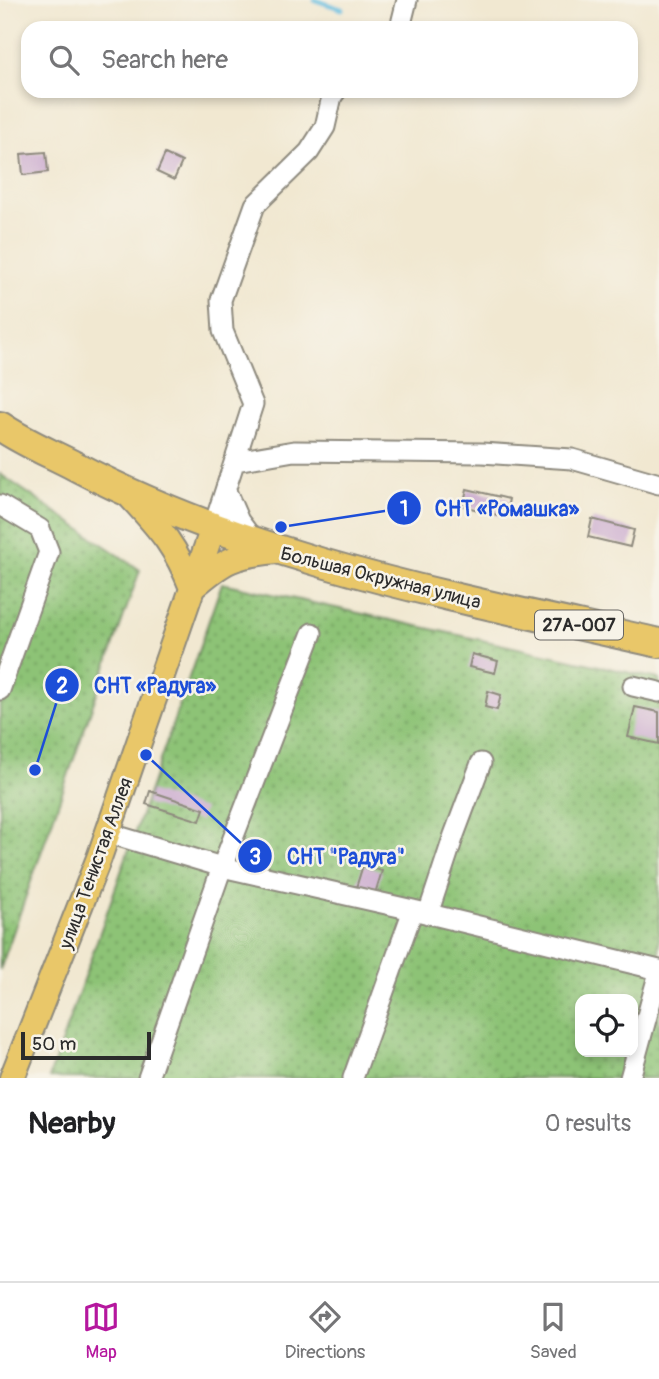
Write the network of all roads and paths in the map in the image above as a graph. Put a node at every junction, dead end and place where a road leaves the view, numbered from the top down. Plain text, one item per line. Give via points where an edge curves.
1 (407, 0) edge
2 (402, 21) edge
3 (332, 98) edge
4 (0, 426) edge
5 (236, 461) junction
6 (659, 484) edge
7 (226, 491) junction
8 (128, 494) junction
9 (0, 505) edge
10 (172, 512) junction
11 (213, 528) junction
12 (266, 547) junction
13 (192, 588) junction
14 (312, 633) dead end
15 (659, 643) edge
16 (633, 686) dead end
17 (0, 690) edge
18 (659, 692) edge
19 (481, 763) dead end
20 (108, 833) junction
21 (222, 867) junction
22 (421, 912) junction
23 (659, 971) edge
24 (12, 1078) edge
25 (148, 1078) edge
26 (353, 1078) edge
27 (630, 1078) edge

1 - 2 street
3 - 5 street via 325,127 309,152 255,205 221,300 223,331 253,404
4 - 8 highway, Большая Окружная улица / 27А-007
5 - 6 street via 293,452 482,453 572,459
5 - 7 street
7 - 10 street via 213,503
7 - 11 street
7 - 12 street via 239,521
8 - 10 highway, Большая Окружная улица / 27А-007
8 - 13 main road via 172,544
9 - 17 street via 40,529 48,552
10 - 11 highway, Большая Окружная улица / 27А-007
11 - 12 highway, Большая Окружная улица / 27А-007
11 - 13 main road, улица Тенистая Аллея
12 - 13 main road via 227,560
12 - 15 highway, Большая Окружная улица / 27А-007 via 341,570
13 - 20 main road, улица Тенистая Аллея
14 - 21 street
16 - 18 street
19 - 22 street
20 - 21 street
20 - 24 main road, улица Тенистая Аллея
21 - 22 street
21 - 25 street
22 - 23 street
22 - 26 street
23 - 27 street

